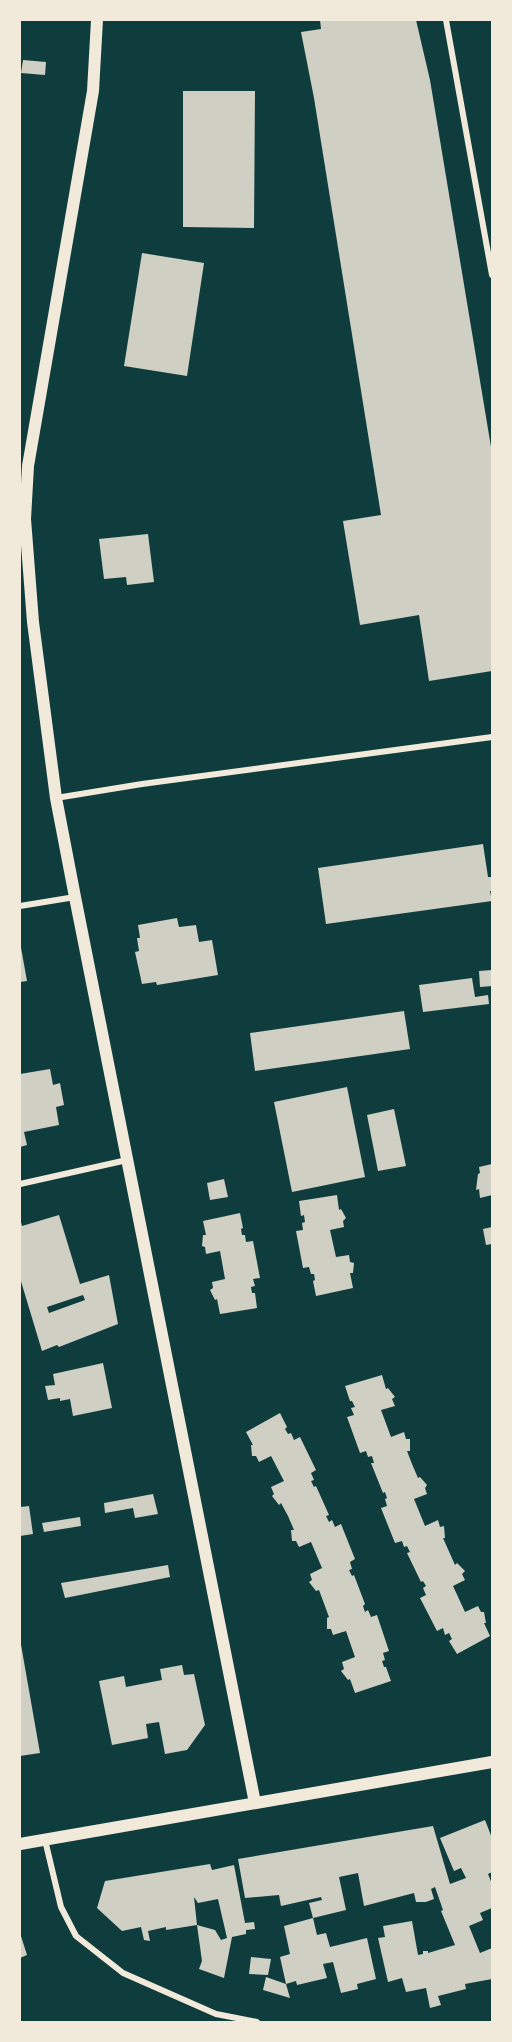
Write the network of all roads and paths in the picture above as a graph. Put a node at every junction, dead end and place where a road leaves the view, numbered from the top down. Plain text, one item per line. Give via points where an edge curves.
1 (97, 20) edge
2 (446, 20) edge
3 (492, 275) edge
4 (24, 468) edge
5 (492, 737) edge
6 (57, 798) junction
7 (75, 897) junction
8 (20, 906) edge
9 (129, 1160) junction
10 (20, 1184) edge
11 (492, 1762) edge
12 (255, 1803) junction
13 (45, 1840) junction
14 (20, 1844) edge
15 (257, 2022) edge

1 - 4 main road via 88,122
2 - 3 street
4 - 6 main road via 33,622
5 - 6 street
6 - 7 main road
7 - 8 street
7 - 9 main road
9 - 10 street
9 - 12 main road
11 - 12 main road
12 - 13 main road
13 - 14 main road
13 - 15 street via 61,1907 76,1936 123,1973 216,2014

